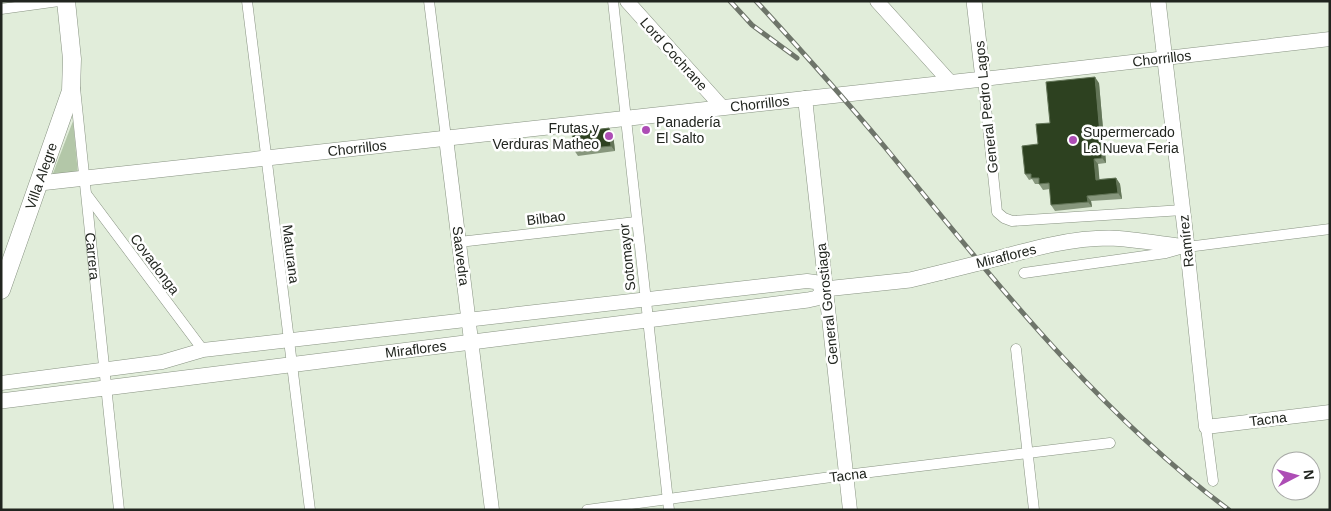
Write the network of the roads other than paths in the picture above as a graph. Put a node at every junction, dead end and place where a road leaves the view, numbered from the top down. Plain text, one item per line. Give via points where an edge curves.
1 (59, 1) edge
2 (66, 1) edge
3 (247, 1) edge
4 (429, 1) edge
5 (614, 1) edge
6 (627, 1) edge
7 (877, 1) edge
8 (974, 1) edge
9 (1158, 1) edge
10 (1, 8) edge
11 (1330, 38) edge
12 (1165, 58) junction
13 (72, 59) junction
14 (982, 78) junction
15 (950, 82) junction
16 (805, 98) junction
17 (722, 107) junction
18 (625, 118) junction
19 (446, 138) junction
20 (265, 158) junction
21 (40, 183) junction
22 (85, 186) junction
23 (1183, 210) junction
24 (636, 222) junction
25 (1330, 229) edge
26 (459, 242) junction
27 (1187, 248) junction
28 (1024, 273) dead end
29 (825, 289) junction
30 (1, 290) edge
31 (646, 301) junction
32 (469, 321) junction
33 (648, 321) junction
34 (288, 340) junction
35 (472, 342) junction
36 (1016, 349) dead end
37 (203, 350) junction
38 (291, 364) junction
39 (103, 370) junction
40 (1, 383) edge
41 (105, 388) junction
42 (1, 401) edge
43 (1330, 412) edge
44 (1206, 427) junction
45 (1110, 443) dead end
46 (1027, 452) junction
47 (846, 475) junction
48 (1213, 481) dead end
49 (669, 505) edge
50 (119, 510) edge
51 (310, 510) edge
52 (492, 510) edge
53 (587, 510) edge
54 (850, 510) edge
55 (1034, 510) edge

1 - 10 street
2 - 13 highway, Carrera
3 - 20 street, Maturana
4 - 19 street, Saavedra
5 - 18 street, Sotomayor
6 - 17 street, Lord Cochrane
7 - 15 street
8 - 14 main road, General Pedro Lagos
9 - 12 main road, Ramírez
11 - 12 street, Chorrillos
12 - 14 street, Chorrillos
12 - 23 main road, Ramírez
13 - 21 highway, Villa Alegre via 68,105
13 - 22 street, Carrera
14 - 15 main road, Chorrillos
14 - 23 street, General Pedro Lagos via 997,212 1004,218 1012,221
15 - 16 main road, Chorrillos
16 - 17 main road, Chorrillos
16 - 29 street, General Gorostiaga
17 - 18 main road, Chorrillos
18 - 19 main road, Chorrillos
18 - 24 street, Sotomayor
19 - 20 main road, Chorrillos
19 - 26 street, Saavedra
20 - 22 main road, Chorrillos
20 - 34 street, Maturana
21 - 22 main road, Chorrillos
21 - 30 highway, Villa Alegre
22 - 37 street, Covadonga
22 - 39 street, Carrera
23 - 27 main road, Ramírez
24 - 26 street, Bilbao
24 - 31 street, Sotomayor
25 - 27 street, Miraflores
26 - 32 street, Saavedra
27 - 28 street, Miraflores
27 - 29 main road, Miraflores, bridge via 1124,239 1094,239 1061,243 910,280
27 - 44 street, Ramírez
29 - 31 street, Miraflores via 807,281
29 - 33 main road, Miraflores via 822,294 808,300
29 - 47 street, General Gorostiaga
31 - 32 street, Miraflores
31 - 33 street, Sotomayor
32 - 34 street, Miraflores
32 - 35 street, Saavedra
33 - 35 main road, Miraflores
33 - 49 street, Sotomayor
34 - 37 street, Miraflores
34 - 38 street, Maturana
35 - 38 main road, Miraflores
35 - 52 street, Saavedra
36 - 46 street
37 - 39 street, Miraflores via 162,362
38 - 41 main road, Miraflores
38 - 51 street, Maturana
39 - 40 street, Miraflores
39 - 41 street, Carrera
41 - 42 main road, Miraflores
41 - 50 street, Carrera
43 - 44 street, Tacna
44 - 48 street, Ramírez
45 - 46 street, Tacna
46 - 47 street, Tacna
46 - 55 street
47 - 49 street, Tacna
47 - 54 street, General Gorostiaga
49 - 53 street, Tacna

